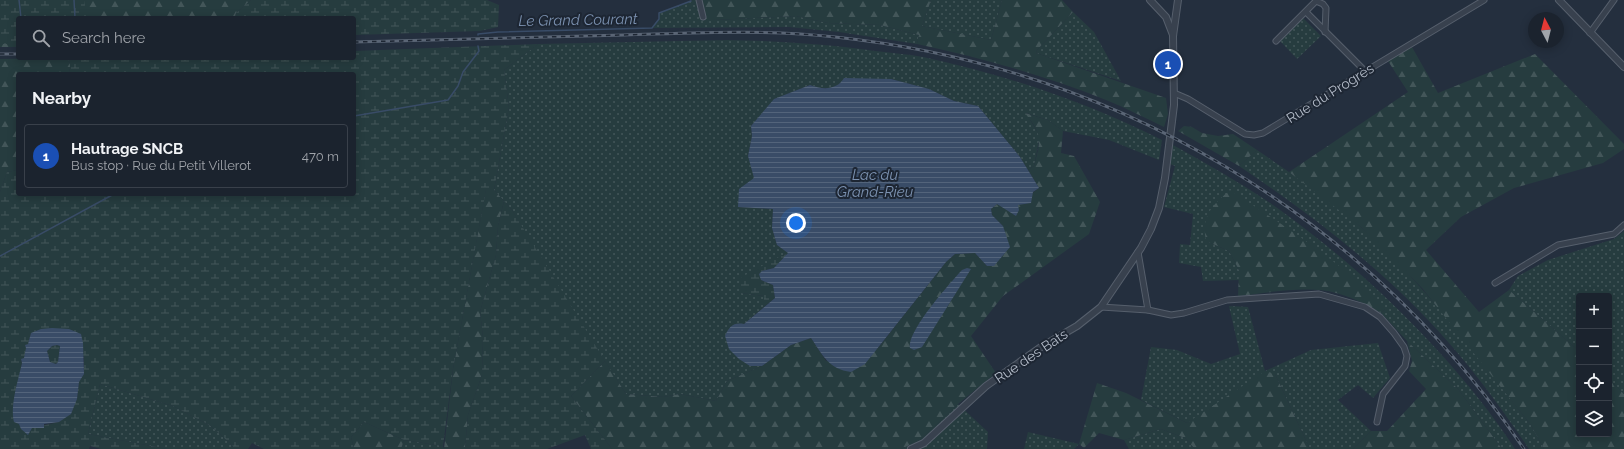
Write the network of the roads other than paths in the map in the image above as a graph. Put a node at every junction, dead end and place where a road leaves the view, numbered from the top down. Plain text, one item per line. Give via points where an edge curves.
1 (699, 0) edge
2 (1150, 0) edge
3 (1178, 0) edge
4 (1484, 0) edge
5 (1559, 0) edge
6 (1614, 0) edge
7 (1306, 12) junction
8 (703, 17) dead end
9 (1325, 32) junction
10 (1590, 33) junction
11 (1173, 36) junction
12 (1276, 41) dead end
13 (1624, 67) edge
14 (1365, 71) junction
15 (1174, 93) junction
16 (1624, 225) edge
17 (1138, 252) junction
18 (1494, 283) dead end
19 (1101, 308) junction
20 (1148, 310) junction
21 (1377, 422) dead end
22 (911, 449) edge

1 - 8 street
2 - 11 street via 1166,17
3 - 11 street
4 - 14 street, Rue du Progrès
5 - 10 street
6 - 10 street
7 - 9 street
7 - 9 street via 1316,1 1324,4
7 - 12 street
9 - 14 street
10 - 13 street
11 - 15 street, Rue des Bats
14 - 15 street, Rue du Progrès via 1273,128 1254,135 1236,130 1188,99
15 - 17 street, Rue des Bats via 1159,208
16 - 18 street via 1614,234 1601,238 1558,245
17 - 19 street, Rue des Bats
17 - 20 street
19 - 20 street
19 - 22 street, Rue des Bats via 986,386 929,438
20 - 21 street via 1171,315 1227,300 1319,294 1365,307 1380,317 1394,333 1407,356 1405,366 1383,394

